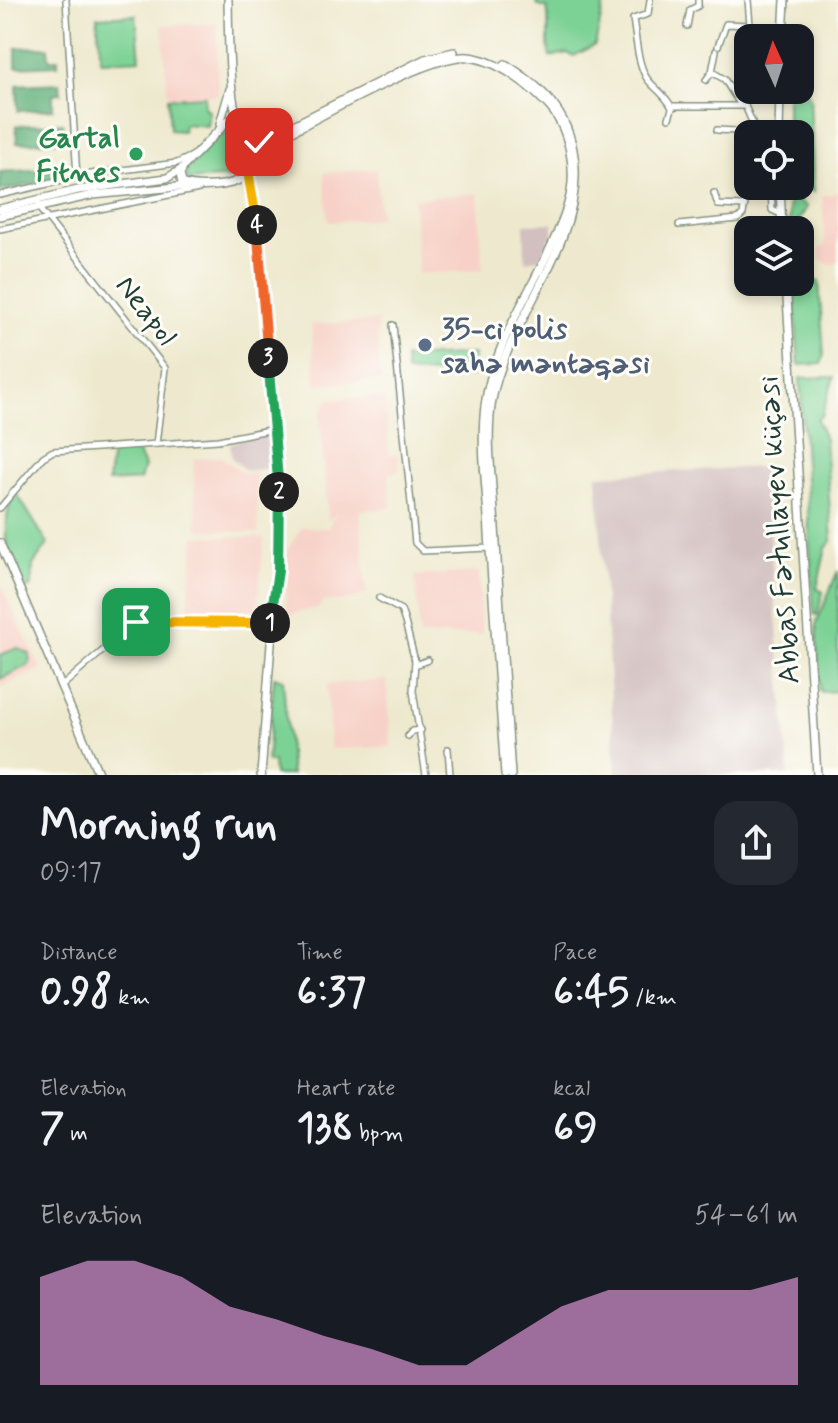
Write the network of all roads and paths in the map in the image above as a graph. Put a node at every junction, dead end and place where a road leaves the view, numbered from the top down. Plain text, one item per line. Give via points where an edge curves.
1 (66, 0) edge
2 (228, 0) edge
3 (650, 0) edge
4 (748, 0) edge
5 (785, 0) edge
6 (698, 3) edge
7 (703, 15) dead end
8 (734, 24) edge
9 (748, 24) edge
10 (784, 24) edge
11 (687, 26) dead end
12 (712, 72) junction
13 (706, 80) dead end
14 (231, 83) junction
15 (535, 89) junction
16 (743, 105) junction
17 (671, 106) junction
18 (669, 118) dead end
19 (750, 120) edge
20 (219, 125) junction
21 (241, 130) junction
22 (717, 130) dead end
23 (734, 131) edge
24 (203, 149) junction
25 (248, 164) junction
26 (183, 167) junction
27 (77, 177) junction
28 (230, 183) junction
29 (213, 184) junction
30 (192, 186) junction
31 (714, 193) dead end
32 (0, 195) edge
33 (254, 196) junction
34 (745, 200) edge
35 (772, 200) edge
36 (780, 200) edge
37 (744, 206) junction
38 (38, 207) junction
39 (0, 209) edge
40 (23, 211) junction
41 (781, 214) joint
42 (0, 216) edge
43 (47, 218) junction
44 (26, 223) junction
45 (679, 225) dead end
46 (0, 229) edge
47 (787, 296) edge
48 (393, 325) dead end
49 (274, 429) junction
50 (156, 444) junction
51 (0, 508) edge
52 (0, 543) edge
53 (490, 548) junction
54 (379, 598) dead end
55 (273, 623) junction
56 (428, 660) dead end
57 (415, 665) junction
58 (62, 686) junction
59 (421, 730) junction
60 (408, 736) dead end
61 (448, 749) dead end
62 (99, 775) edge
63 (261, 775) edge
64 (426, 775) edge
65 (450, 775) edge
66 (505, 775) edge
67 (511, 775) edge
68 (817, 775) edge

1 - 27 street
2 - 14 main road
3 - 17 street via 648,14 633,19 642,68
4 - 9 street
5 - 10 main road
6 - 7 street
6 - 11 street via 690,10
8 - 12 street via 726,24
12 - 13 street
12 - 16 street
14 - 20 main road
14 - 21 main road
15 - 21 main road via 492,58 447,53 425,59 262,141 247,142
15 - 25 main road via 491,62 468,57 440,60 264,146
15 - 53 main road via 565,132 571,189 489,384 484,419
15 - 67 main road via 555,105 568,126 576,190 491,403
16 - 17 street
16 - 19 street
17 - 18 street
20 - 21 main road via 233,120
20 - 24 main road
21 - 25 main road
22 - 23 street
24 - 26 main road
24 - 27 street via 177,163
25 - 28 main road via 242,179
25 - 33 main road
26 - 30 main road via 181,180
26 - 39 main road via 167,178 78,190
27 - 32 street
28 - 29 main road
28 - 33 main road via 248,185
29 - 30 main road
29 - 43 street
30 - 38 main road via 121,191
31 - 37 street via 718,205
33 - 49 main road
34 - 37 street
35 - 41 street via 772,210
36 - 41 main road
37 - 45 street via 743,214 728,222
38 - 40 main road
38 - 43 street, Neapol
40 - 42 main road
40 - 44 street
43 - 44 street
43 - 50 street, Neapol via 165,368
44 - 46 street
47 - 68 main road, Abbas Fətullayev küçəsi
48 - 53 street via 415,543 426,551
49 - 50 street
49 - 55 main road via 281,520
50 - 51 street via 48,453
52 - 58 main road
53 - 66 main road
54 - 57 street via 403,613
55 - 58 street via 136,622
55 - 63 main road
56 - 57 street
57 - 59 street via 413,691
58 - 62 main road
59 - 60 street
59 - 64 street
61 - 65 street

